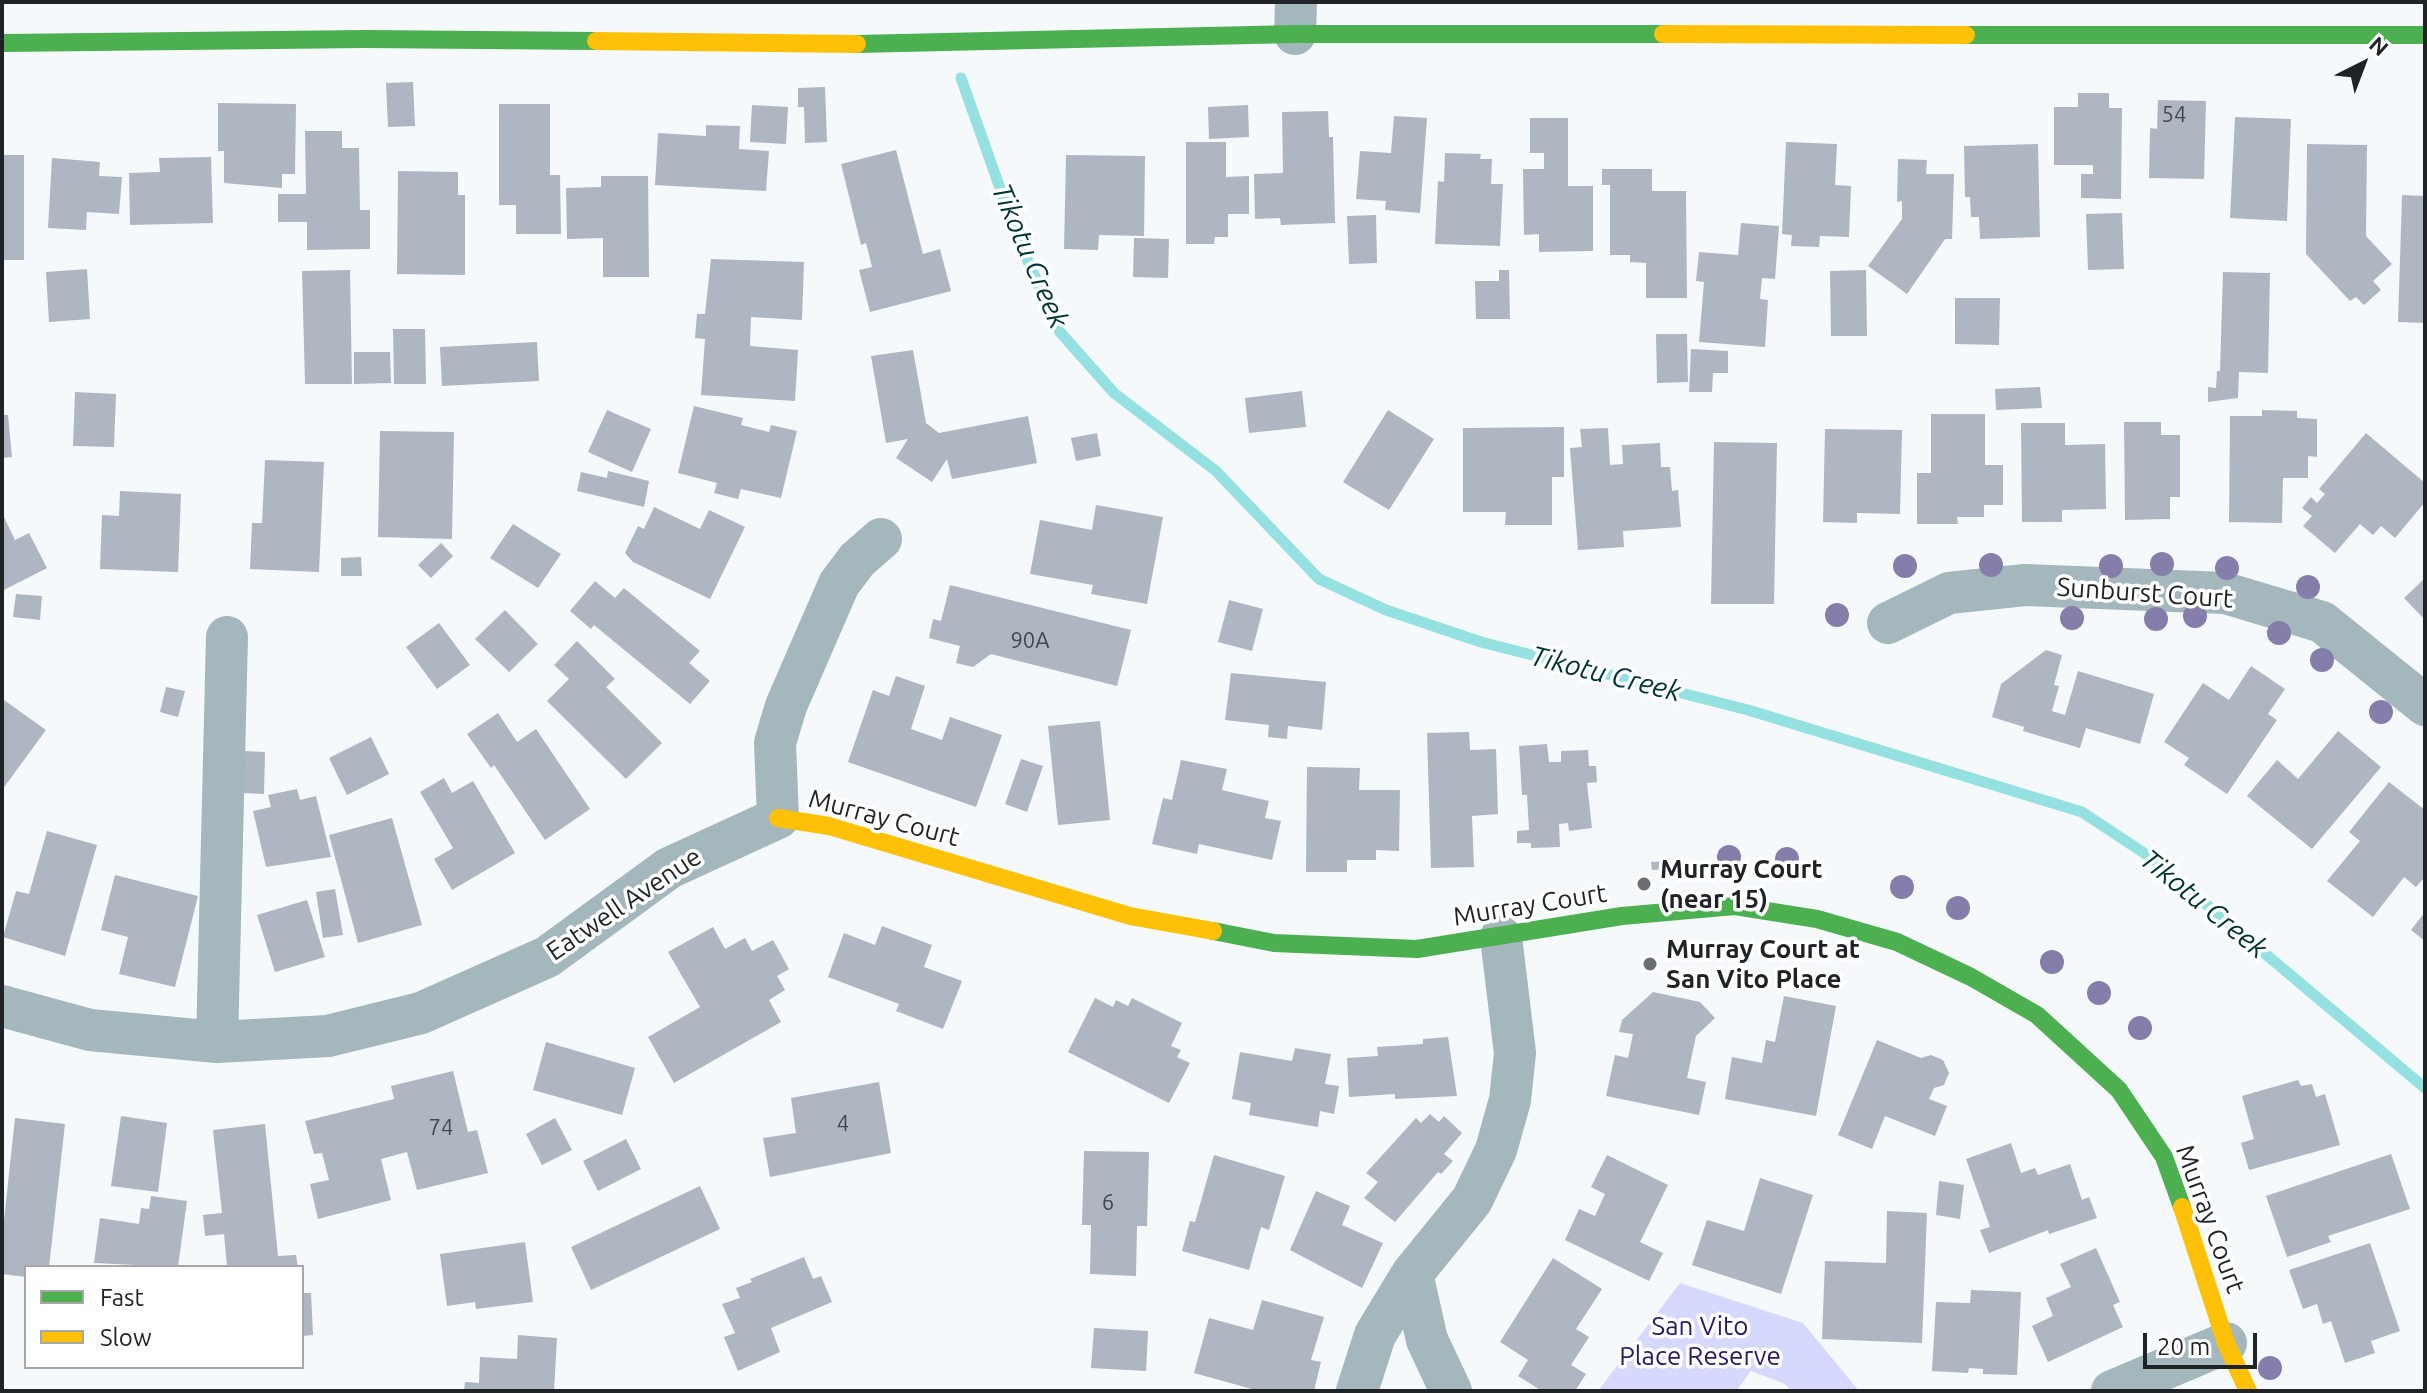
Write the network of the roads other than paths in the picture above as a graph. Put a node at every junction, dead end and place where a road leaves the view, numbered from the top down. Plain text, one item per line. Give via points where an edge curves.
1 (1296, 18) edge
2 (2425, 35) edge
3 (2, 43) edge
4 (881, 539) dead end
5 (1888, 623) dead end
6 (227, 637) dead end
7 (2425, 705) edge
8 (778, 818) junction
9 (1501, 937) junction
10 (2, 1006) edge
11 (217, 1042) junction
12 (1412, 1274) junction
13 (2226, 1343) junction
14 (1357, 1391) edge
15 (1451, 1391) edge
16 (2112, 1391) edge
17 (2248, 1391) edge

1 - 2 street
1 - 3 street via 922,45 365,39
4 - 8 street via 839,584 786,706 775,743
5 - 7 street, Sunburst Court via 1949,593 2025,585 2225,593 2322,622
6 - 11 street
8 - 9 street, Murray Court via 829,826 1130,916 1274,943 1417,949
8 - 11 street, Eatwell Avenue via 669,868 547,957 421,1013 328,1036
9 - 12 street via 1515,1053 1510,1100 1496,1150 1472,1200
9 - 13 street, Murray Court via 1622,916 1735,906 1817,919 1897,942 1971,977 2037,1015 2119,1090 2164,1157
10 - 11 street, Eatwell Avenue via 90,1030
12 - 14 street via 1375,1335
12 - 15 street via 1427,1340
13 - 16 street
13 - 17 street, Murray Court

